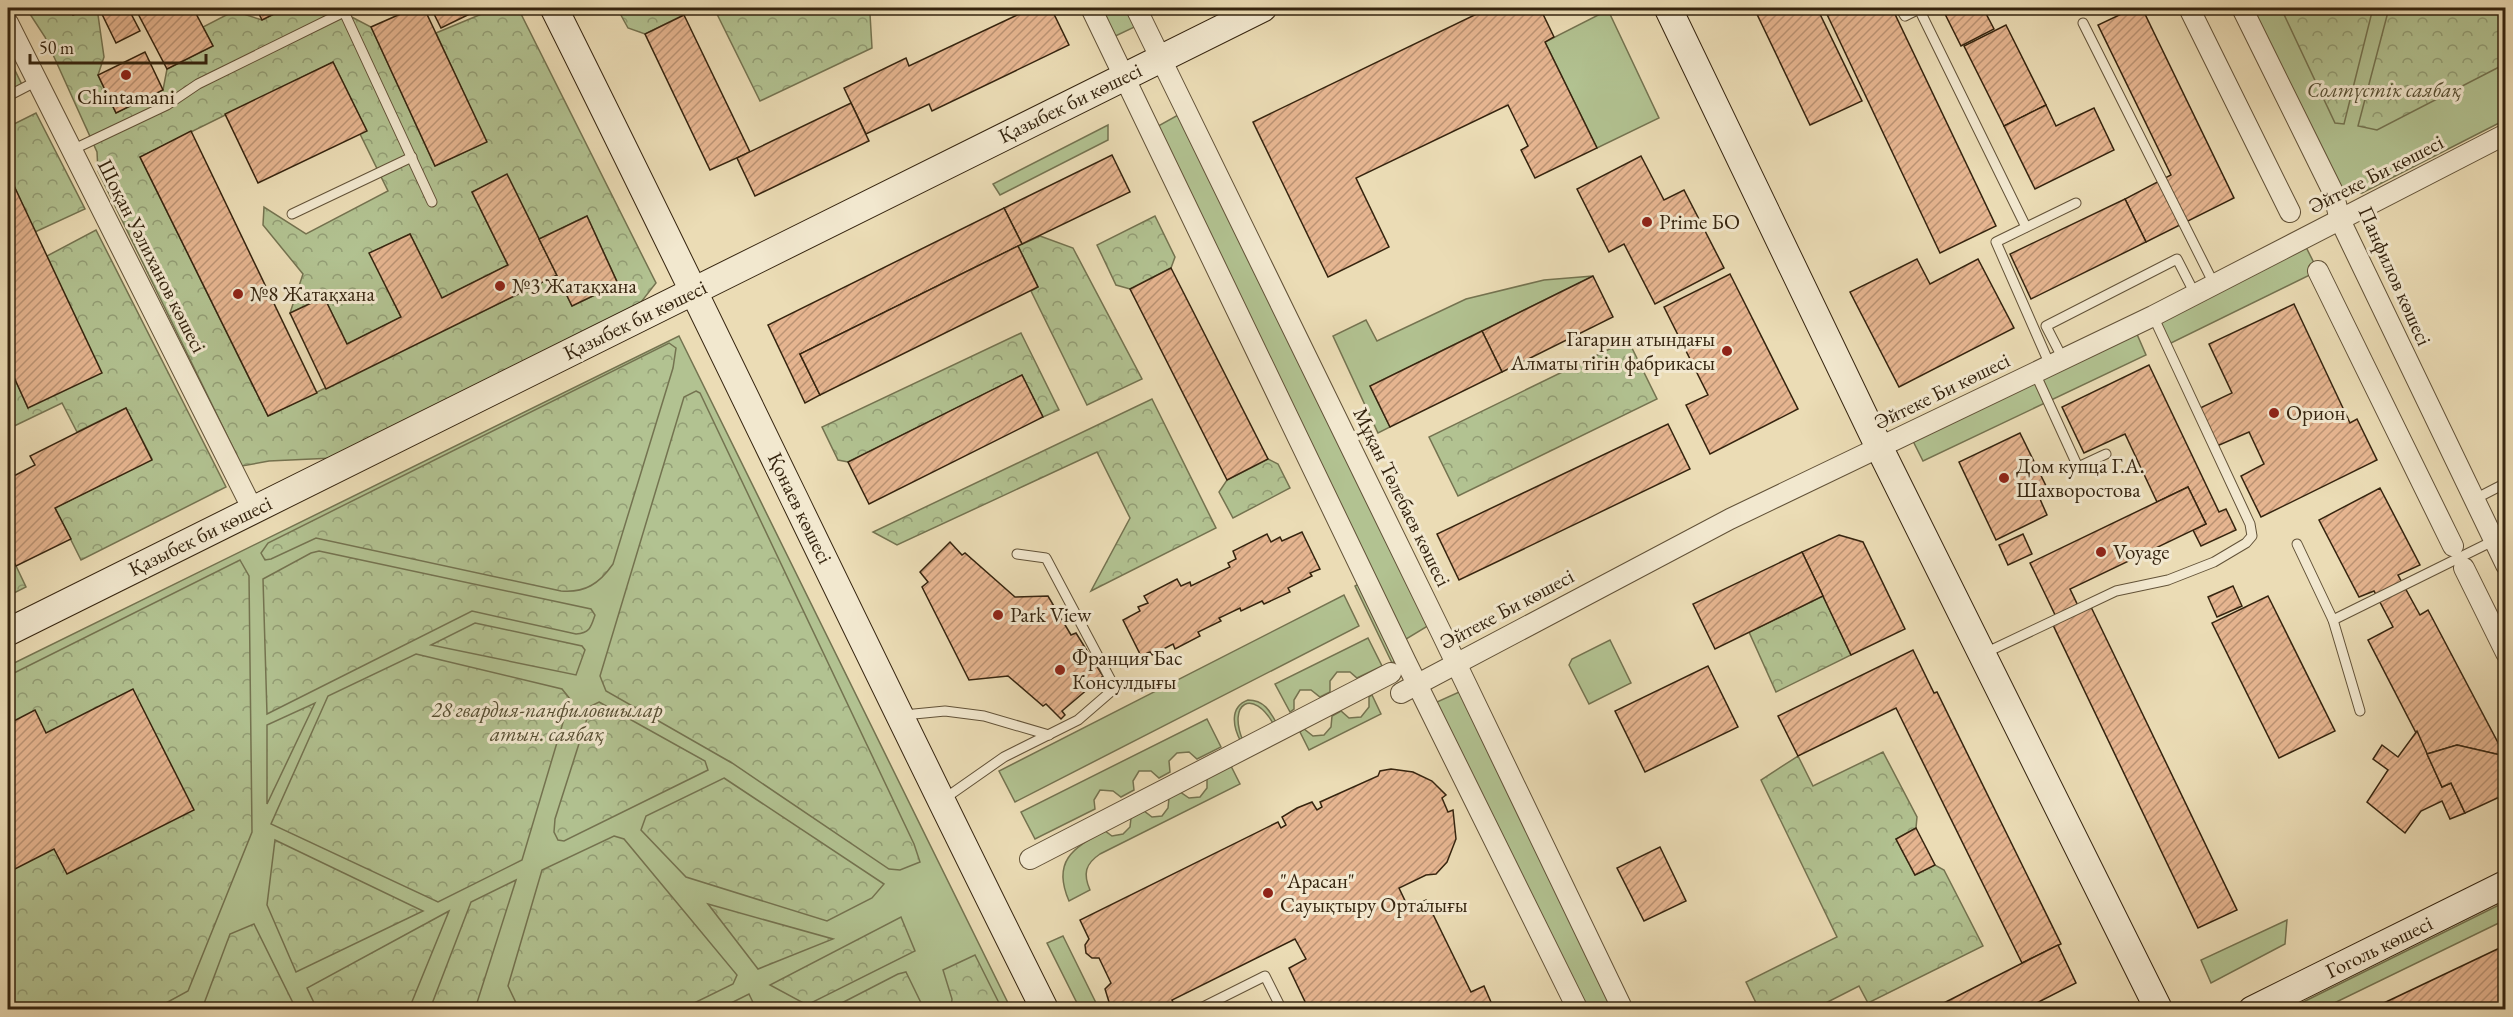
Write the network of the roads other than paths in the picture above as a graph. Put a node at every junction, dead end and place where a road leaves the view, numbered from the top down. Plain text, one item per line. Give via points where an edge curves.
1 (354, 8) edge
2 (554, 8) edge
3 (1091, 8) edge
4 (1136, 8) edge
5 (1263, 8) edge
6 (1668, 8) edge
7 (1900, 8) edge
8 (2189, 8) edge
9 (2242, 8) edge
10 (344, 12) junction
11 (8, 23) edge
12 (2083, 23) dead end
13 (1161, 58) junction
14 (1125, 76) junction
15 (37, 81) junction
16 (8, 96) edge
17 (2505, 134) edge
18 (72, 150) junction
19 (412, 158) junction
20 (432, 202) dead end
21 (2076, 203) dead end
22 (2290, 212) dead end
23 (292, 214) dead end
24 (2340, 220) junction
25 (2026, 227) junction
26 (2318, 271) dead end
27 (2214, 284) junction
28 (694, 290) junction
29 (2195, 294) junction
30 (2153, 316) junction
31 (2049, 366) junction
32 (1880, 447) junction
33 (2106, 454) dead end
34 (2505, 483) edge
35 (2473, 500) junction
36 (253, 510) junction
37 (2493, 541) junction
38 (2297, 544) dead end
39 (2453, 546) dead end
40 (1017, 554) dead end
41 (2505, 565) edge
42 (2464, 568) dead end
43 (2333, 620) junction
44 (8, 632) edge
45 (2505, 653) edge
46 (1982, 655) junction
47 (1456, 663) junction
48 (1391, 673) dead end
49 (1409, 689) junction
50 (2360, 711) dead end
51 (900, 715) junction
52 (1049, 735) junction
53 (941, 801) junction
54 (1030, 860) dead end
55 (2505, 884) edge
56 (1045, 1010) edge
57 (1197, 1010) edge
58 (1282, 1010) edge
59 (1578, 1010) edge
60 (1623, 1010) edge
61 (2159, 1010) edge
62 (2252, 1010) edge

1 - 10 lane
2 - 28 street, Қонаев көшесі
3 - 14 street
4 - 13 street, Мұқан Төлебаев көшесі
5 - 13 street, Қазыбек би көшесі via 1236,17
6 - 32 street
7 - 25 lane via 1905,16 1919,9
8 - 22 street
9 - 24 street, Панфилов көшесі via 2333,192
10 - 18 lane
10 - 19 lane
11 - 15 street, Шоқан Уәлиханов көшесі
12 - 27 lane
13 - 14 street, Қазыбек би көшесі
13 - 47 street, Мұқан Төлебаев көшесі
14 - 28 street, Қазыбек би көшесі
14 - 49 street
15 - 16 lane
15 - 18 street, Шоқан Уәлиханов көшесі
17 - 24 street, Әйтеке Би көшесі
18 - 36 street, Шоқан Уәлиханов көшесі
19 - 20 lane
19 - 23 lane
21 - 25 lane
24 - 27 street, Әйтеке Би көшесі
24 - 35 street, Панфилов көшесі
25 - 31 lane via 1996,242
26 - 39 street
27 - 29 street, Әйтеке Би көшесі
28 - 36 street, Қазыбек би көшесі
28 - 51 street, Қонаев көшесі
29 - 30 street, Әйтеке Би көшесі
29 - 31 lane via 2177,259 2046,326
30 - 31 street, Әйтеке Би көшесі
30 - 46 lane via 2250,524 2252,536 2214,562 2168,580 2116,591
31 - 32 street, Әйтеке Би көшесі
31 - 33 lane via 2078,467
32 - 46 street
32 - 47 street, Әйтеке Би көшесі via 1730,519
34 - 35 lane
35 - 37 street, Панфилов көшесі
36 - 44 street, Қазыбек би көшесі
37 - 41 street, Панфилов көшесі
37 - 43 lane
38 - 43 lane
40 - 52 lane via 1046,558 1115,688 1078,720
42 - 45 street
43 - 50 lane
46 - 61 street
47 - 49 street, Әйтеке Би көшесі
47 - 60 street, Мұқан Төлебаев көшесі
48 - 54 street
49 - 59 street
51 - 52 lane via 945,711 984,716
51 - 53 street, Қонаев көшесі
52 - 53 lane via 1004,757
53 - 56 street, Қонаев көшесі
55 - 62 street, Гоголь көшесі
57 - 58 lane via 1266,976

